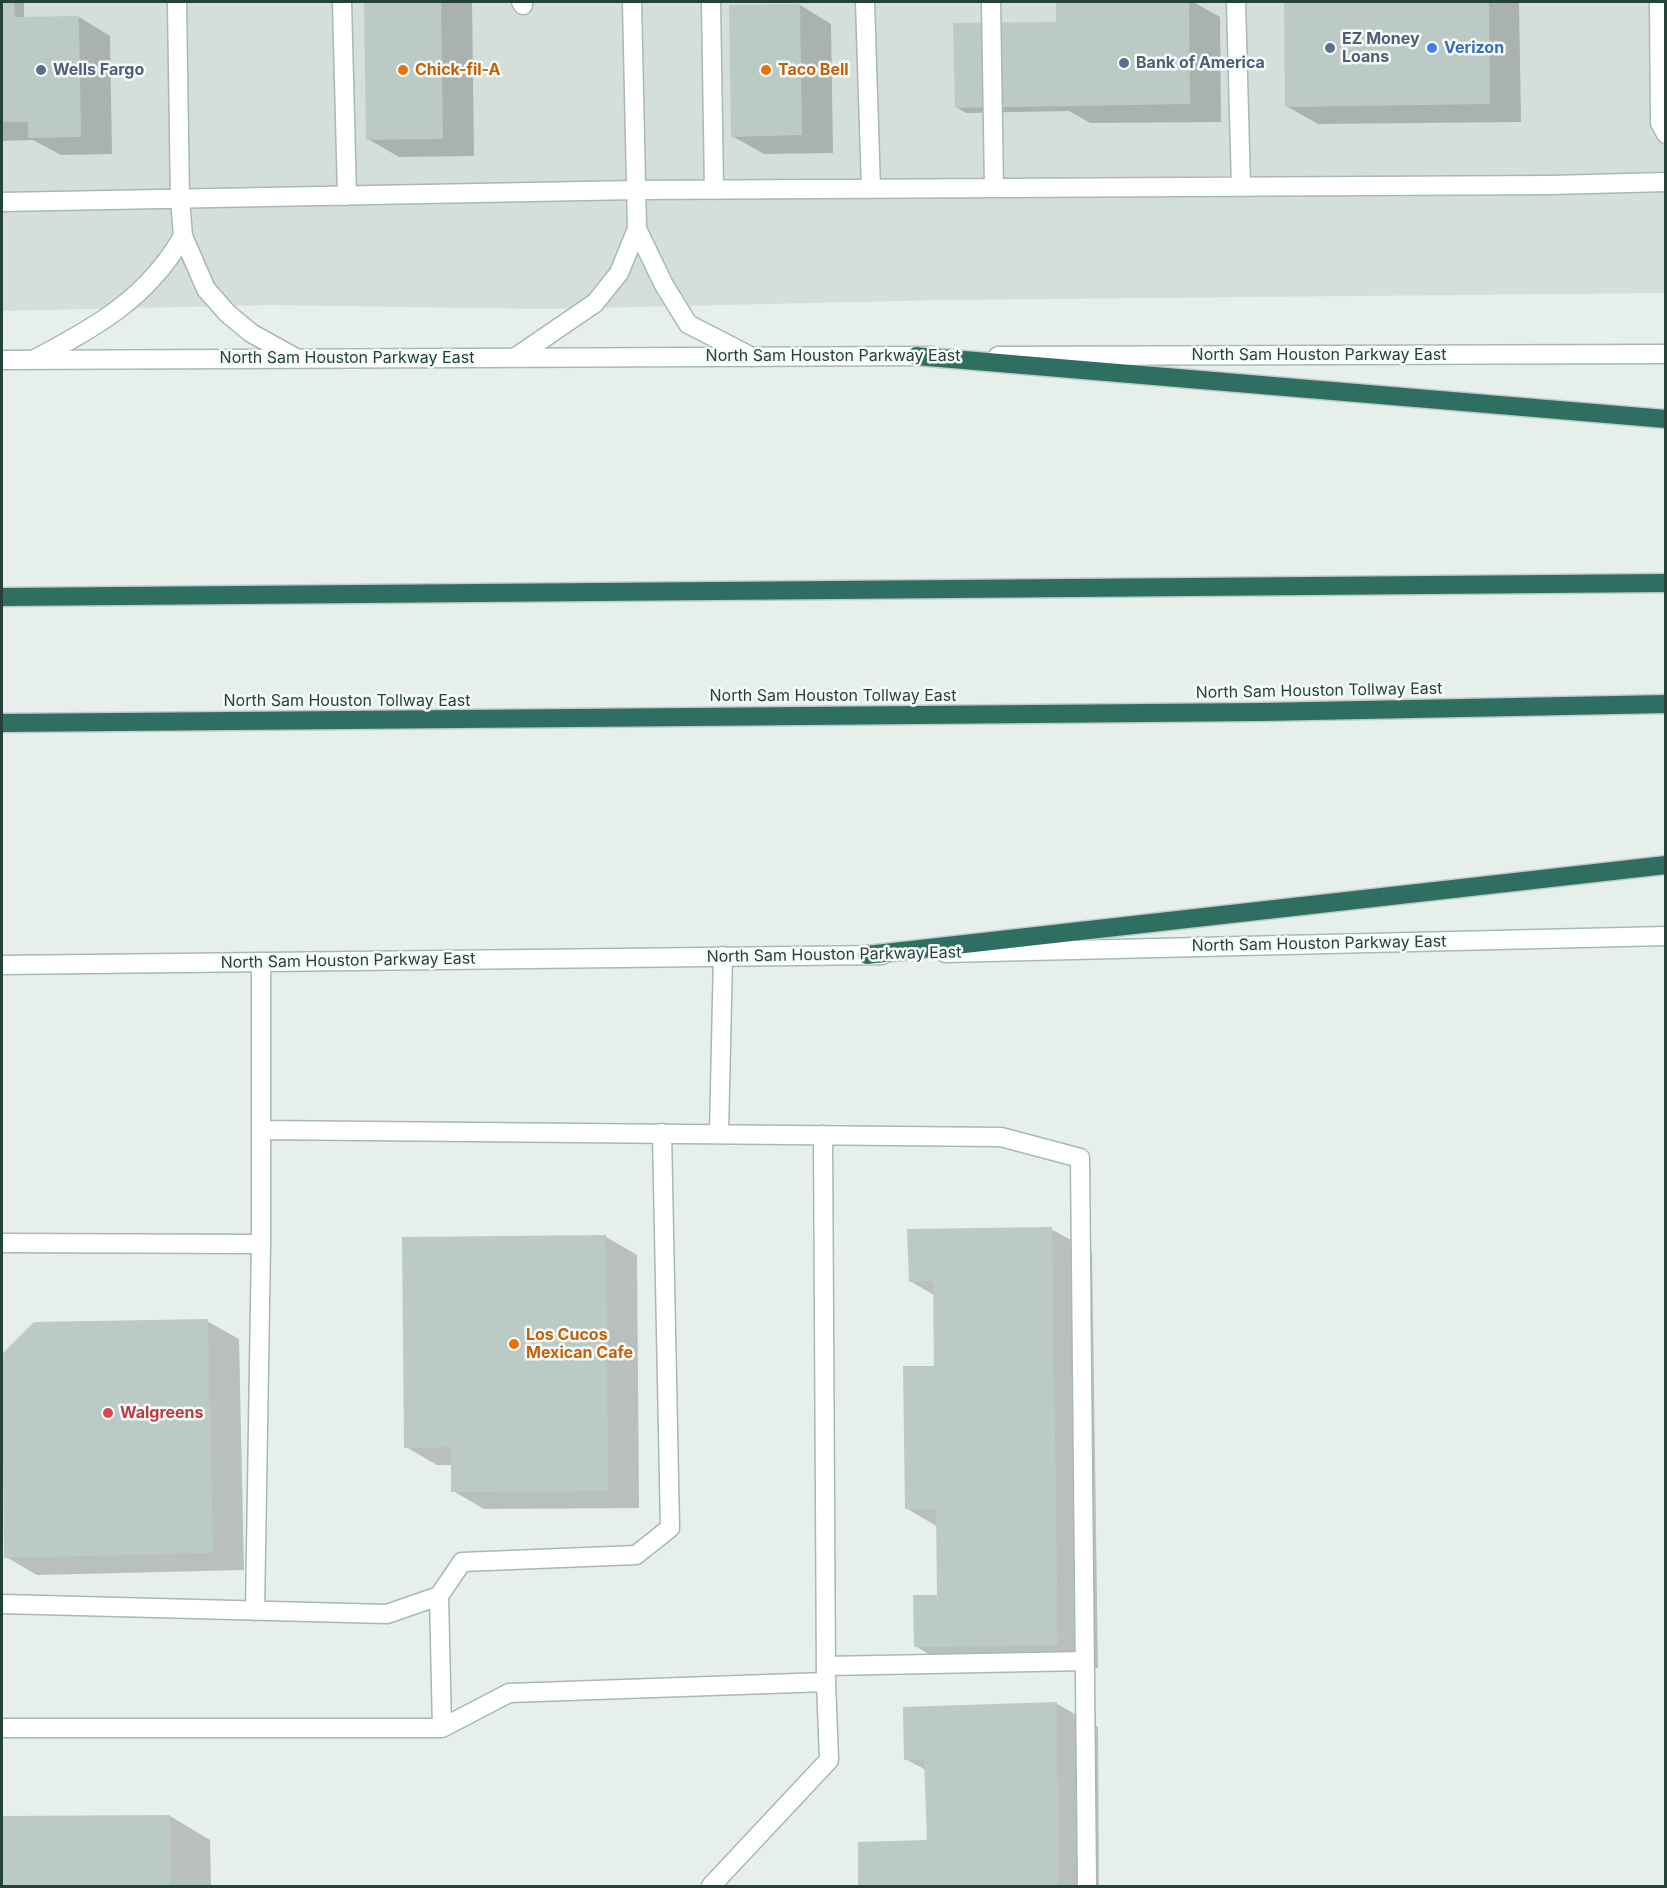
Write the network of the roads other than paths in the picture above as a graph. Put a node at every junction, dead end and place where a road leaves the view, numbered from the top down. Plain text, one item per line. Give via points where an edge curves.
1 (177, 2) edge
2 (342, 2) edge
3 (632, 2) edge
4 (711, 2) edge
5 (865, 2) edge
6 (991, 2) edge
7 (1236, 2) edge
8 (1659, 2) edge
9 (1665, 134) edge
10 (1665, 182) edge
11 (1240, 187) junction
12 (994, 188) junction
13 (871, 189) junction
14 (636, 190) junction
15 (714, 190) junction
16 (347, 196) junction
17 (180, 200) junction
18 (2, 202) edge
19 (637, 229) junction
20 (183, 236) junction
21 (1663, 350) edge
22 (916, 356) junction
23 (516, 357) junction
24 (752, 357) junction
25 (296, 358) junction
26 (35, 359) junction
27 (2, 360) edge
28 (1665, 419) edge
29 (1665, 583) edge
30 (2, 597) edge
31 (1665, 704) edge
32 (2, 723) edge
33 (1665, 865) edge
34 (1665, 936) edge
35 (867, 955) junction
36 (723, 956) junction
37 (261, 962) junction
38 (2, 965) edge
39 (261, 1130) junction
40 (662, 1134) junction
41 (719, 1134) junction
42 (824, 1135) junction
43 (2, 1243) edge
44 (261, 1244) junction
45 (439, 1596) junction
46 (2, 1604) edge
47 (255, 1611) junction
48 (1085, 1661) junction
49 (826, 1674) junction
50 (2, 1728) edge
51 (442, 1728) junction
52 (711, 1887) edge
53 (1087, 1887) edge

1 - 17 main road
2 - 16 main road
3 - 14 main road
4 - 15 main road
5 - 13 main road
6 - 12 main road
7 - 11 main road
8 - 9 main road via 1660,123
10 - 11 main road
11 - 12 main road
12 - 13 main road
13 - 15 main road
14 - 15 main road
14 - 16 main road
14 - 19 main road
16 - 17 main road
17 - 18 main road
17 - 20 main road
19 - 23 main road via 619,273 595,303
19 - 24 main road via 663,285 688,324
20 - 25 main road via 206,289 227,313 251,333
20 - 26 main road via 145,287 115,314
21 - 22 main road, North Sam Houston Parkway East
22 - 24 main road, North Sam Houston Parkway East
22 - 28 highway
23 - 24 main road, North Sam Houston Parkway East
23 - 25 main road, North Sam Houston Parkway East
25 - 26 main road, North Sam Houston Parkway East
26 - 27 main road, North Sam Houston Parkway East
29 - 30 highway
31 - 32 highway, North Sam Houston Tollway East via 1237,712
33 - 35 highway
34 - 35 main road, North Sam Houston Parkway East
35 - 36 main road, North Sam Houston Parkway East
36 - 37 main road, North Sam Houston Parkway East
36 - 41 main road
37 - 38 main road, North Sam Houston Parkway East
37 - 39 main road
39 - 40 main road
39 - 44 main road
40 - 41 main road
40 - 45 main road via 670,1528 636,1555 462,1562
41 - 42 main road
42 - 48 main road via 1001,1137 1080,1158
42 - 49 main road
43 - 44 main road
44 - 47 main road
45 - 47 main road via 387,1614
45 - 51 main road
46 - 47 main road
48 - 49 main road
48 - 53 main road
49 - 51 main road via 509,1693
49 - 52 main road via 829,1760
50 - 51 main road

